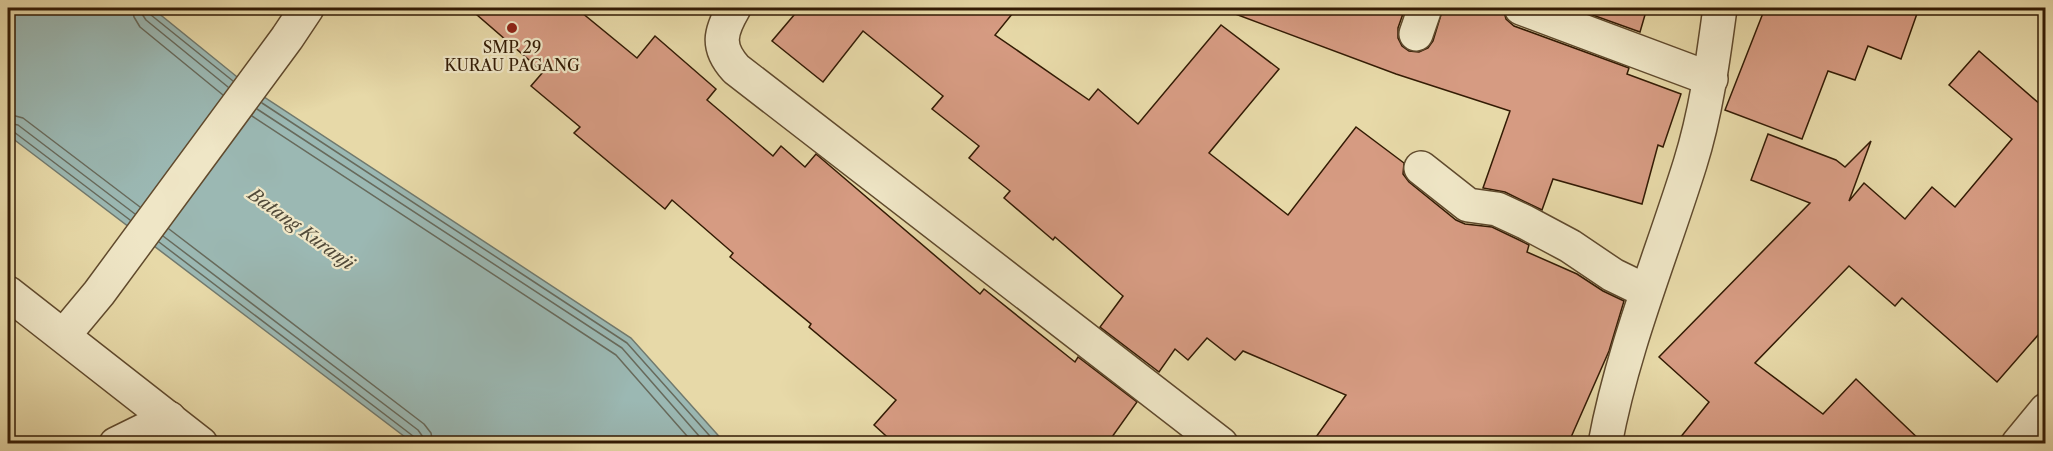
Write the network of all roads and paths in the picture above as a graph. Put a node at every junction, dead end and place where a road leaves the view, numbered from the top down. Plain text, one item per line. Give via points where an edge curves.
1 (308, 8) edge
2 (734, 8) edge
3 (1521, 8) edge
4 (1720, 8) edge
5 (1711, 79) junction
6 (1421, 168) dead end
7 (1646, 291) junction
8 (8, 293) edge
9 (64, 335) junction
10 (2046, 410) edge
11 (169, 418) junction
12 (116, 444) edge
13 (201, 444) edge
14 (1221, 444) edge
15 (1605, 444) edge
16 (2018, 444) edge

1 - 9 street
2 - 14 street via 721,37 727,58 736,69
3 - 5 street
4 - 5 street
5 - 7 street via 1691,163
6 - 7 street via 1468,205 1497,209 1525,222
7 - 15 street
8 - 9 street
9 - 11 street
10 - 16 street
11 - 12 street
11 - 13 street

